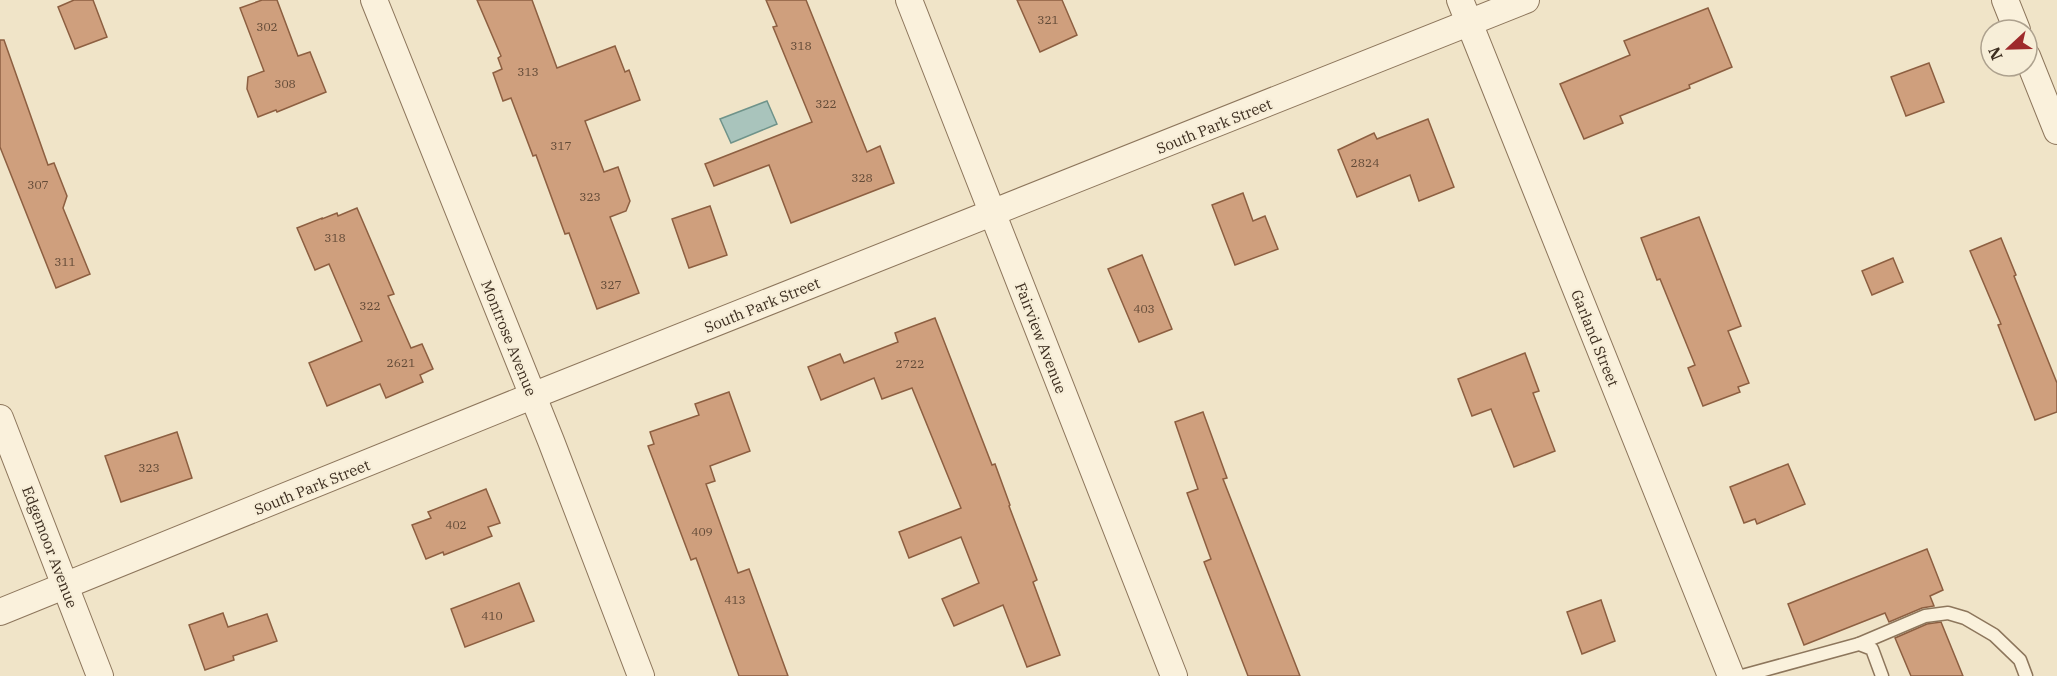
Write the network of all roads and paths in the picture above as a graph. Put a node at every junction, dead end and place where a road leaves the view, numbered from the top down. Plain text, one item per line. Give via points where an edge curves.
1 (374, 0) edge
2 (909, 0) edge
3 (1460, 0) edge
4 (1526, 0) edge
5 (2005, 0) edge
6 (2012, 18) edge
7 (1469, 24) junction
8 (2036, 78) edge
9 (2057, 131) edge
10 (993, 214) junction
11 (532, 396) junction
12 (0, 418) edge
13 (65, 586) junction
14 (0, 612) edge
15 (1859, 644) junction
16 (100, 676) edge
17 (641, 676) edge
18 (1174, 676) edge
19 (1731, 676) edge
20 (1742, 676) edge
21 (1882, 676) edge
22 (2026, 676) edge

1 - 11 street, Montrose Avenue
2 - 10 street, Fairview Avenue
3 - 7 street, Garland Street
4 - 7 street, South Park Street
5 - 6 street
7 - 10 street, South Park Street
7 - 19 street, Garland Street
8 - 9 street
10 - 11 street, South Park Street
10 - 18 street, Fairview Avenue
11 - 13 street, South Park Street
11 - 17 street, Montrose Avenue
12 - 13 street, Edgemoor Avenue
13 - 14 street, South Park Street
13 - 16 street, Edgemoor Avenue
15 - 20 lane
15 - 21 lane via 1872,649
15 - 22 lane via 1924,616 1948,613 1994,635 2020,660

